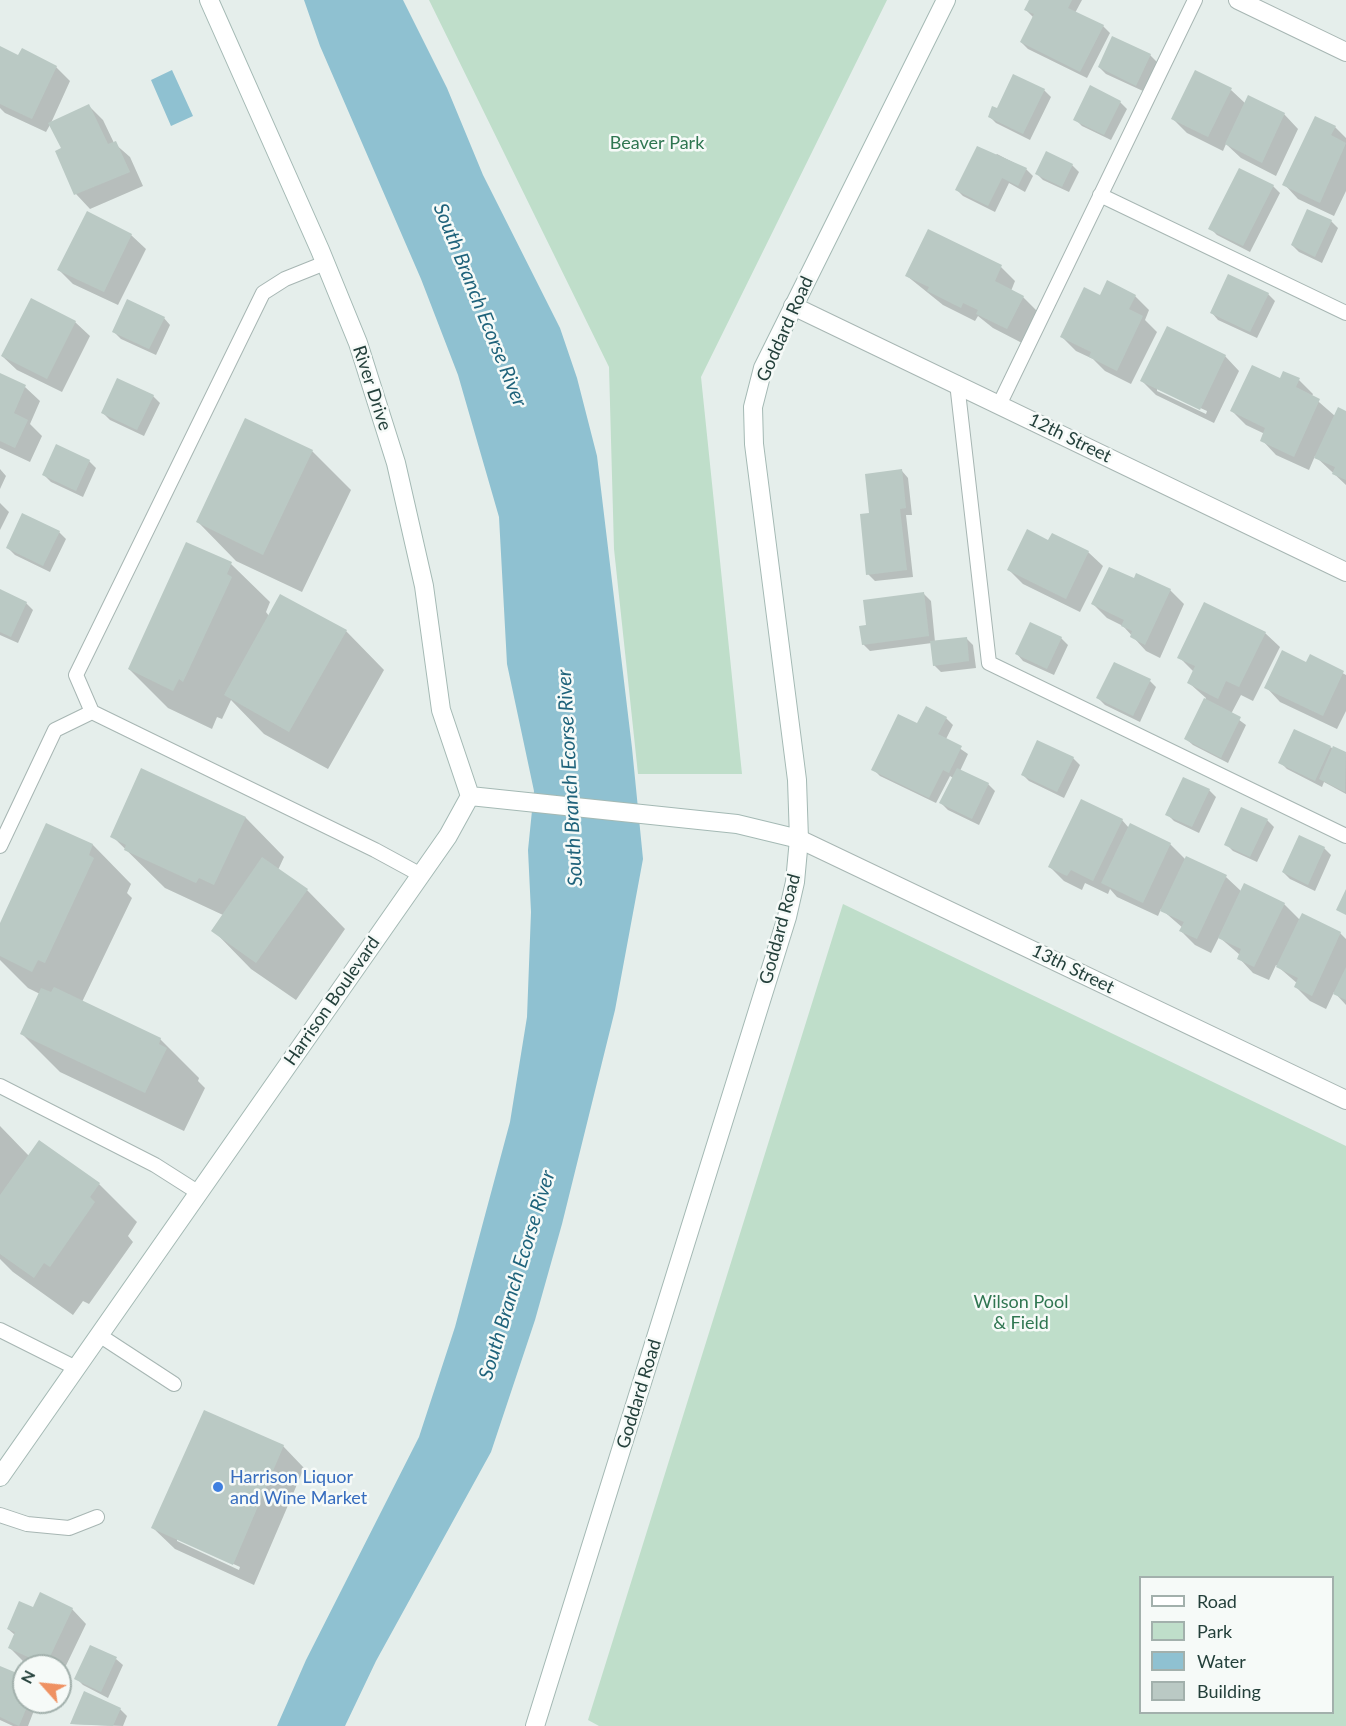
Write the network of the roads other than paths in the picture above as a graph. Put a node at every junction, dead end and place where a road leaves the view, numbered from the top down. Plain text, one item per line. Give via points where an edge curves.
1 (209, 0) edge
2 (946, 0) edge
3 (1195, 0) edge
4 (1238, 0) edge
5 (1346, 52) edge
6 (1101, 195) junction
7 (325, 262) junction
8 (793, 306) junction
9 (1346, 314) edge
10 (957, 383) junction
11 (1000, 403) junction
12 (1346, 572) edge
13 (92, 712) junction
14 (470, 796) junction
15 (1346, 836) edge
16 (800, 839) junction
17 (0, 846) edge
18 (421, 875) junction
19 (0, 1086) edge
20 (1346, 1101) edge
21 (199, 1193) junction
22 (0, 1330) edge
23 (99, 1335) junction
24 (76, 1368) junction
25 (174, 1384) dead end
26 (0, 1477) edge
27 (0, 1515) edge
28 (97, 1517) dead end
29 (535, 1726) edge

1 - 7 street, River Drive
2 - 8 street, Goddard Road
3 - 6 lane
4 - 5 street
6 - 9 lane
6 - 11 lane
7 - 13 lane via 263,293 76,675
7 - 14 street, River Drive via 358,343 396,463 424,586 441,710
8 - 10 street, 12th Street
8 - 16 street, Goddard Road via 764,368 753,407 754,444 795,769
10 - 11 street, 12th Street
10 - 15 lane via 989,663
11 - 12 street, 12th Street
13 - 17 lane via 55,730
13 - 18 lane
14 - 16 street via 670,815 736,824
14 - 18 street, Harrison Boulevard
16 - 20 street, 13th Street
16 - 29 street, Goddard Road via 787,917
18 - 21 street, Harrison Boulevard
19 - 21 lane via 155,1165
21 - 23 street, Harrison Boulevard
22 - 24 lane
23 - 24 street, Harrison Boulevard
23 - 25 lane
24 - 26 street, Harrison Boulevard
27 - 28 lane via 27,1524 69,1528

